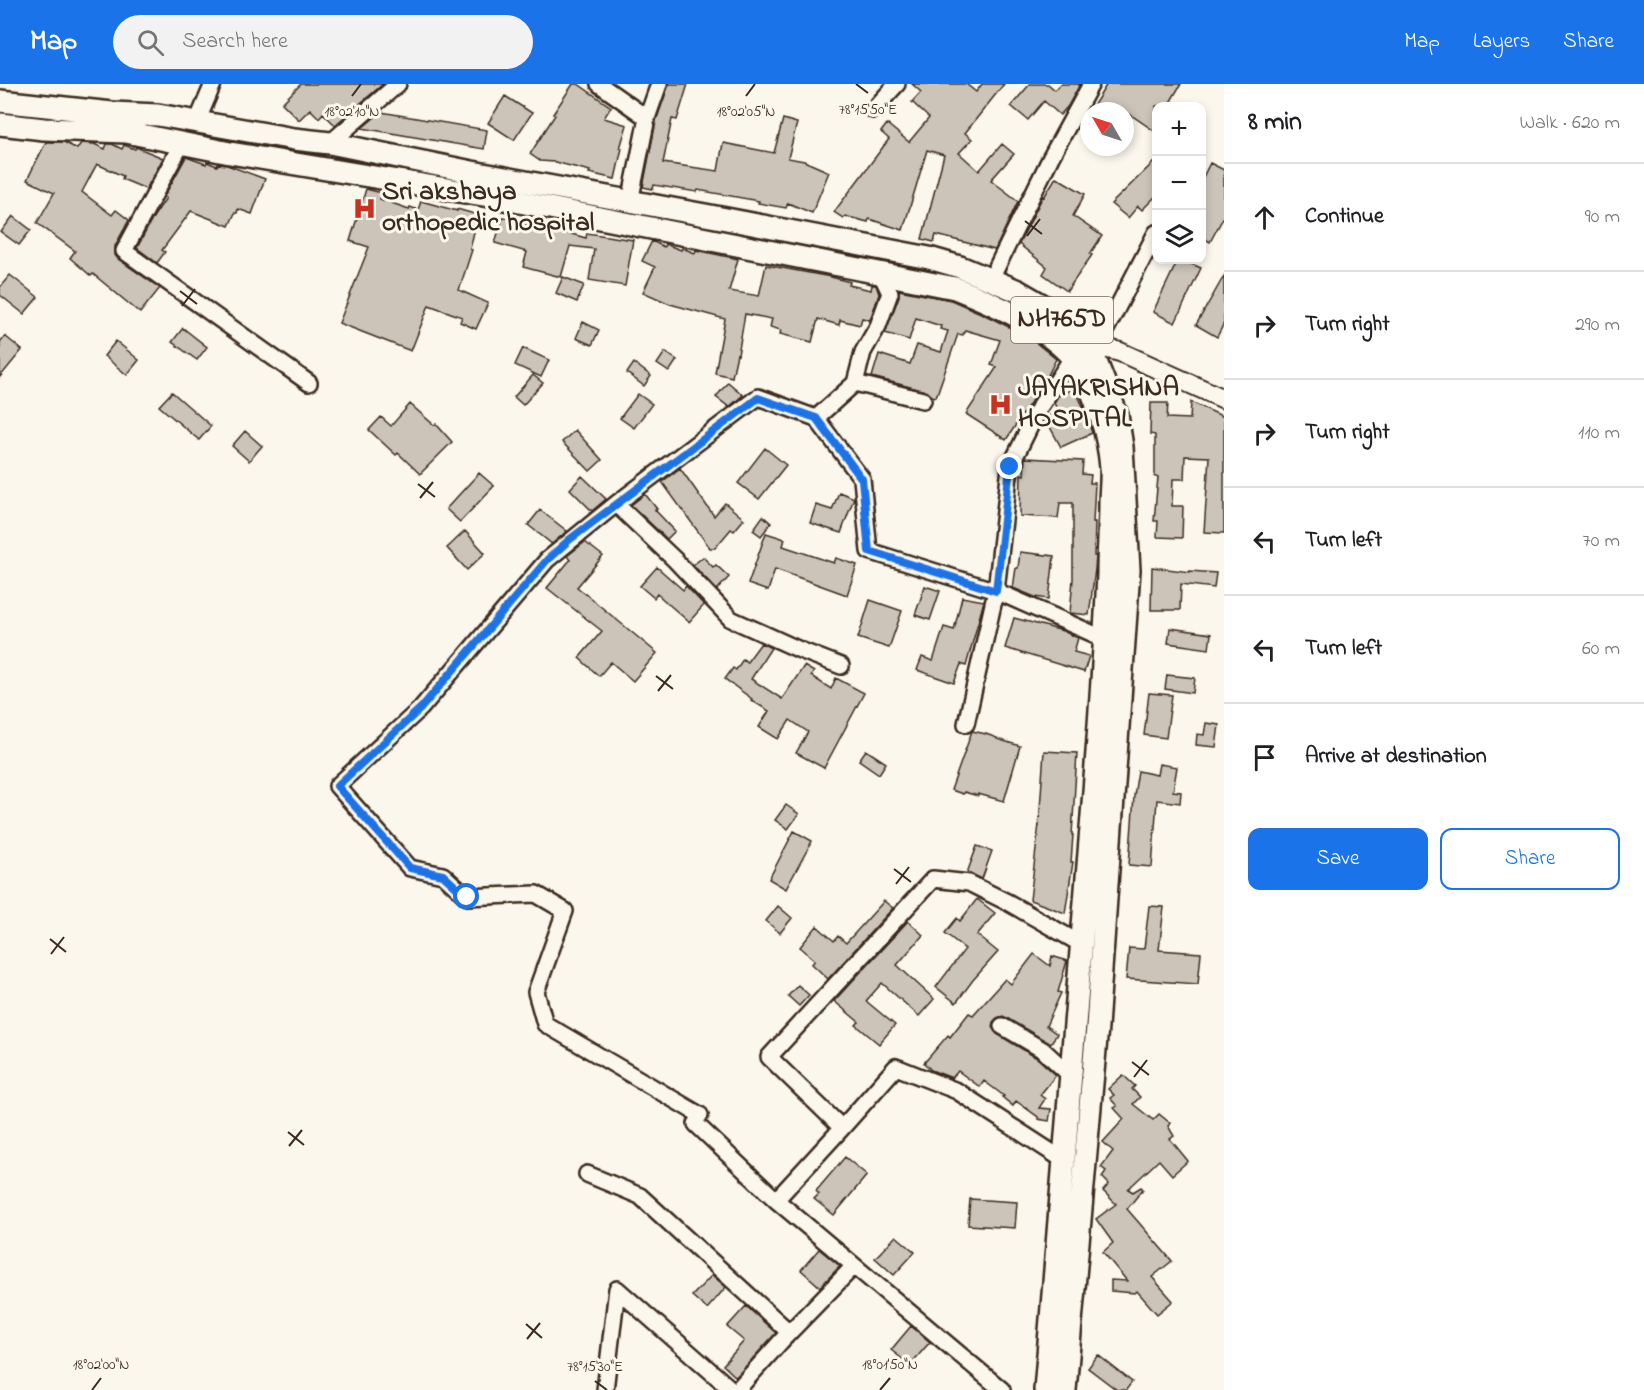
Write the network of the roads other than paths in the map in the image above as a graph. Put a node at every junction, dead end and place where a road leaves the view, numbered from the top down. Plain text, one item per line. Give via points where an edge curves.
1 (213, 84) edge
2 (398, 84) edge
3 (599, 84) edge
4 (659, 84) edge
5 (897, 84) edge
6 (1091, 84) edge
7 (0, 101) edge
8 (873, 111) dead end
9 (647, 118) junction
10 (197, 122) junction
11 (0, 124) edge
12 (294, 139) junction
13 (183, 143) junction
14 (330, 143) junction
15 (287, 162) junction
16 (630, 201) junction
17 (1152, 240) edge
18 (880, 272) junction
19 (991, 279) junction
20 (1093, 344) junction
21 (1067, 353) junction
22 (855, 382) junction
23 (309, 383) dead end
24 (1224, 399) edge
25 (923, 400) dead end
26 (816, 418) junction
27 (616, 504) junction
28 (996, 591) junction
29 (1105, 639) junction
30 (841, 666) dead end
31 (966, 724) dead end
32 (1081, 944) junction
33 (1002, 1026) dead end
34 (1071, 1076) junction
35 (1078, 1127) junction
36 (843, 1128) junction
37 (1065, 1161) junction
38 (587, 1174) dead end
39 (776, 1200) junction
40 (854, 1266) junction
41 (789, 1332) junction
42 (605, 1390) edge
43 (735, 1390) edge
44 (1002, 1390) edge
45 (1046, 1390) edge
46 (1065, 1390) edge

1 - 10 street
2 - 14 street
3 - 9 street
4 - 9 street
5 - 8 street
6 - 19 street
7 - 10 highway, NH765D
9 - 16 street
10 - 12 highway, NH765D
11 - 13 highway, NH765D via 126,132
12 - 14 highway, NH765D
12 - 15 main road
13 - 15 highway, NH765D
13 - 23 street via 124,251
14 - 16 highway, NH765D
15 - 18 highway, NH765D via 479,194
16 - 19 highway, NH765D via 929,258
17 - 20 street
18 - 21 highway, NH765D via 955,288 983,300 1033,326
18 - 22 street via 890,293 878,326 862,352
19 - 20 highway, NH765D via 1043,306
20 - 21 main road
20 - 24 main road via 1120,352
20 - 35 highway, NH765D via 1117,414 1129,570 1097,1027
21 - 28 street via 1010,467
21 - 29 highway, NH765D via 1081,370 1094,401 1106,436 1111,469
22 - 25 street
22 - 26 street
26 - 27 street via 758,398
26 - 28 street via 862,479 869,551
27 - 30 street via 732,619
27 - 39 street via 547,560 421,708 337,786 410,868 443,875 467,897 536,894 565,911 536,992 545,1023 698,1120
28 - 29 street
28 - 31 street
29 - 32 highway, NH765D
32 - 34 highway, NH765D
32 - 36 street via 969,883 933,879 769,1057
33 - 34 street via 1043,1050
34 - 35 highway, NH765D
35 - 37 highway, NH765D
35 - 46 highway, NH765D
36 - 37 street via 896,1067 957,1091
36 - 39 street
37 - 45 highway, NH765D
38 - 41 street via 640,1196
39 - 40 street
40 - 41 street
40 - 44 street
41 - 43 street
42 - 43 street via 617,1289

